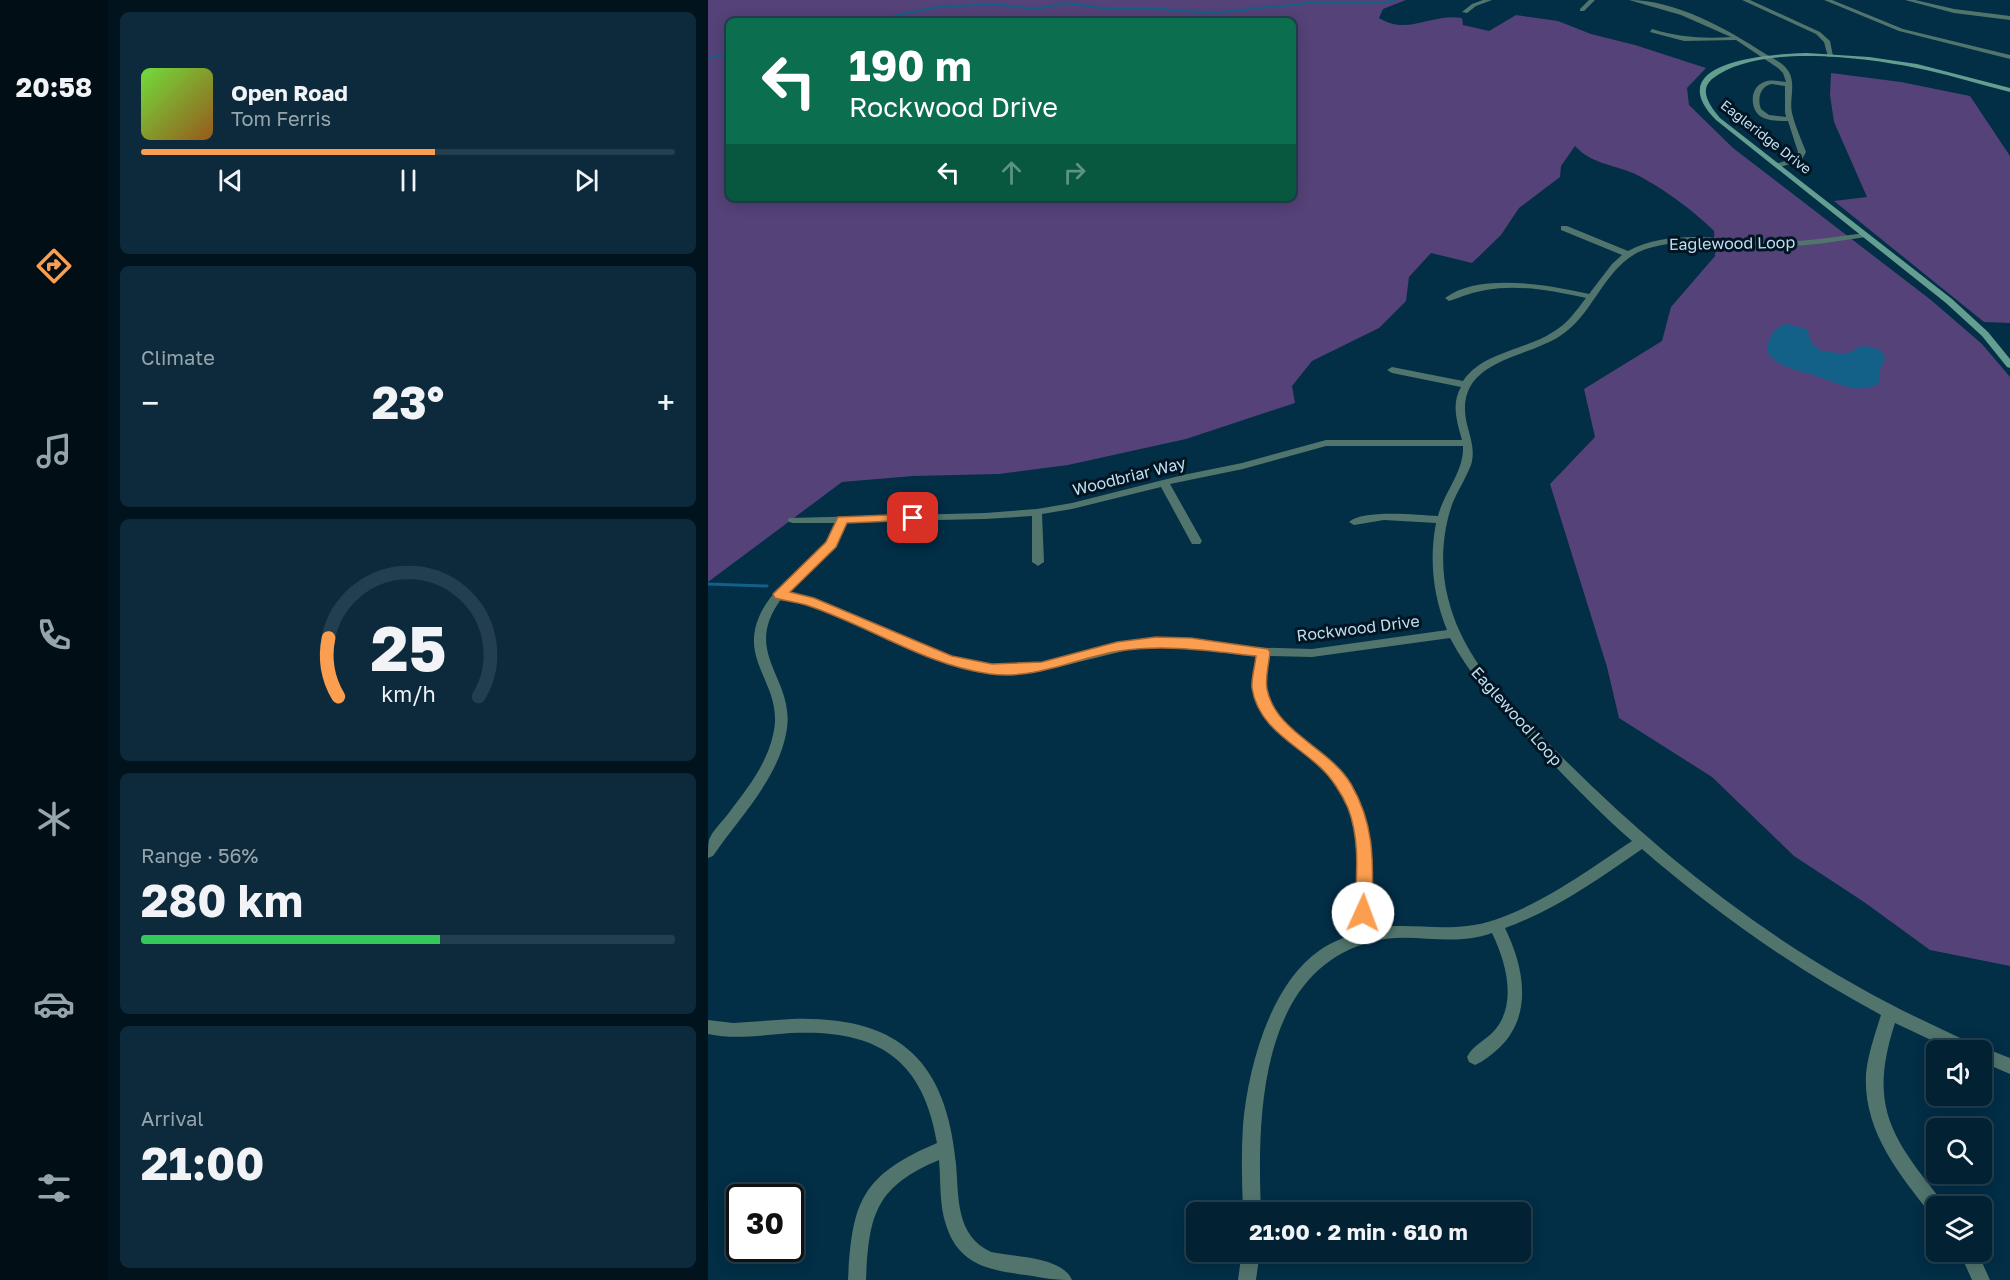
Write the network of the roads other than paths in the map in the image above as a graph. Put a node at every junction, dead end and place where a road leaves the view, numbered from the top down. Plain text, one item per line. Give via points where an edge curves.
1 (1489, 0) edge
2 (1592, 0) edge
3 (1632, 0) edge
4 (1745, 0) edge
5 (1827, 0) edge
6 (1908, 0) edge
7 (1582, 10) dead end
8 (1465, 12) dead end
9 (2010, 18) edge
10 (1652, 31) dead end
11 (1739, 38) junction
12 (1830, 56) junction
13 (1766, 57) junction
14 (2010, 57) edge
15 (1789, 84) junction
16 (2010, 90) edge
17 (1791, 119) junction
18 (1779, 166) junction
19 (1564, 228) dead end
20 (1866, 235) junction
21 (1628, 254) junction
22 (1591, 297) junction
23 (1449, 298) dead end
24 (2010, 365) edge
25 (1392, 370) dead end
26 (1467, 385) junction
27 (1468, 443) junction
28 (1164, 483) junction
29 (1037, 512) junction
30 (842, 519) junction
31 (793, 520) dead end
32 (1442, 520) junction
33 (1354, 522) dead end
34 (1196, 541) dead end
35 (1038, 562) dead end
36 (780, 594) junction
37 (1453, 633) junction
38 (1263, 652) junction
39 (1643, 841) junction
40 (708, 852) edge
41 (1496, 925) junction
42 (1370, 936) junction
43 (1890, 1013) junction
44 (708, 1028) edge
45 (1948, 1040) edge
46 (1475, 1057) dead end
47 (1992, 1059) edge
48 (2010, 1066) edge
49 (946, 1148) junction
50 (1928, 1196) edge
51 (1252, 1202) edge
52 (1249, 1262) edge
53 (1973, 1262) edge
54 (857, 1280) edge
55 (1063, 1280) edge
56 (1247, 1280) edge
57 (1982, 1280) edge

1 - 8 street
2 - 7 street
3 - 11 street via 1698,17
4 - 12 street via 1818,33 1827,41
5 - 14 street via 1901,30
6 - 9 street
10 - 11 street via 1694,40
11 - 13 street
12 - 13 main road, Eagleridge Drive
12 - 16 main road, Eagleridge Drive via 1914,65
13 - 15 street via 1786,72
13 - 18 main road, Eagleridge Drive via 1720,70 1705,82 1702,94 1707,108
15 - 17 street via 1787,105
15 - 17 street via 1761,85 1755,107 1769,117
17 - 18 street via 1802,152 1796,160
18 - 20 main road, Eagleridge Drive
19 - 21 street
20 - 21 street, Eaglewood Loop via 1793,243 1669,243
20 - 24 main road, Eagleridge Drive via 1966,315
21 - 22 street
22 - 23 street via 1542,285 1513,283 1473,288
22 - 26 street via 1560,332 1496,359 1478,371
25 - 26 street
26 - 27 street, Eaglewood Loop via 1460,408
27 - 28 street, Woodbriar Way via 1326,443
27 - 32 street, Eaglewood Loop via 1465,467
28 - 29 street, Woodbriar Way
28 - 34 street
29 - 30 street, Woodbriar Way
29 - 35 street
30 - 31 street, Woodbriar Way
30 - 36 street via 832,544
32 - 33 street via 1384,517
32 - 37 street, Eaglewood Loop via 1438,571
36 - 38 street, Rockwood Drive via 809,601 949,660 992,669 1042,667 1117,647 1156,642
36 - 40 street via 764,618 758,642 762,662 780,699 782,722 777,745 758,782
37 - 38 street, Rockwood Drive via 1332,651
37 - 39 street, Eaglewood Loop via 1470,663 1512,714 1587,792
38 - 42 street via 1259,688 1269,713 1326,763 1356,809 1365,851 1363,913
39 - 41 street via 1574,886
39 - 43 street, Eaglewood Loop via 1760,933 1820,974
41 - 42 street via 1456,934
41 - 46 street via 1514,969 1515,995 1503,1032
42 - 51 street via 1334,951 1308,970 1277,1015 1253,1110
43 - 45 street, Eaglewood Loop
43 - 50 street via 1879,1039 1872,1074 1877,1112 1894,1152
44 - 49 street via 815,1026 865,1034 887,1042 912,1063 931,1092 943,1124
47 - 48 street
49 - 54 street via 910,1162 878,1190 862,1223
49 - 55 street via 953,1220 968,1247 986,1261 1033,1266
52 - 56 street
53 - 57 street

